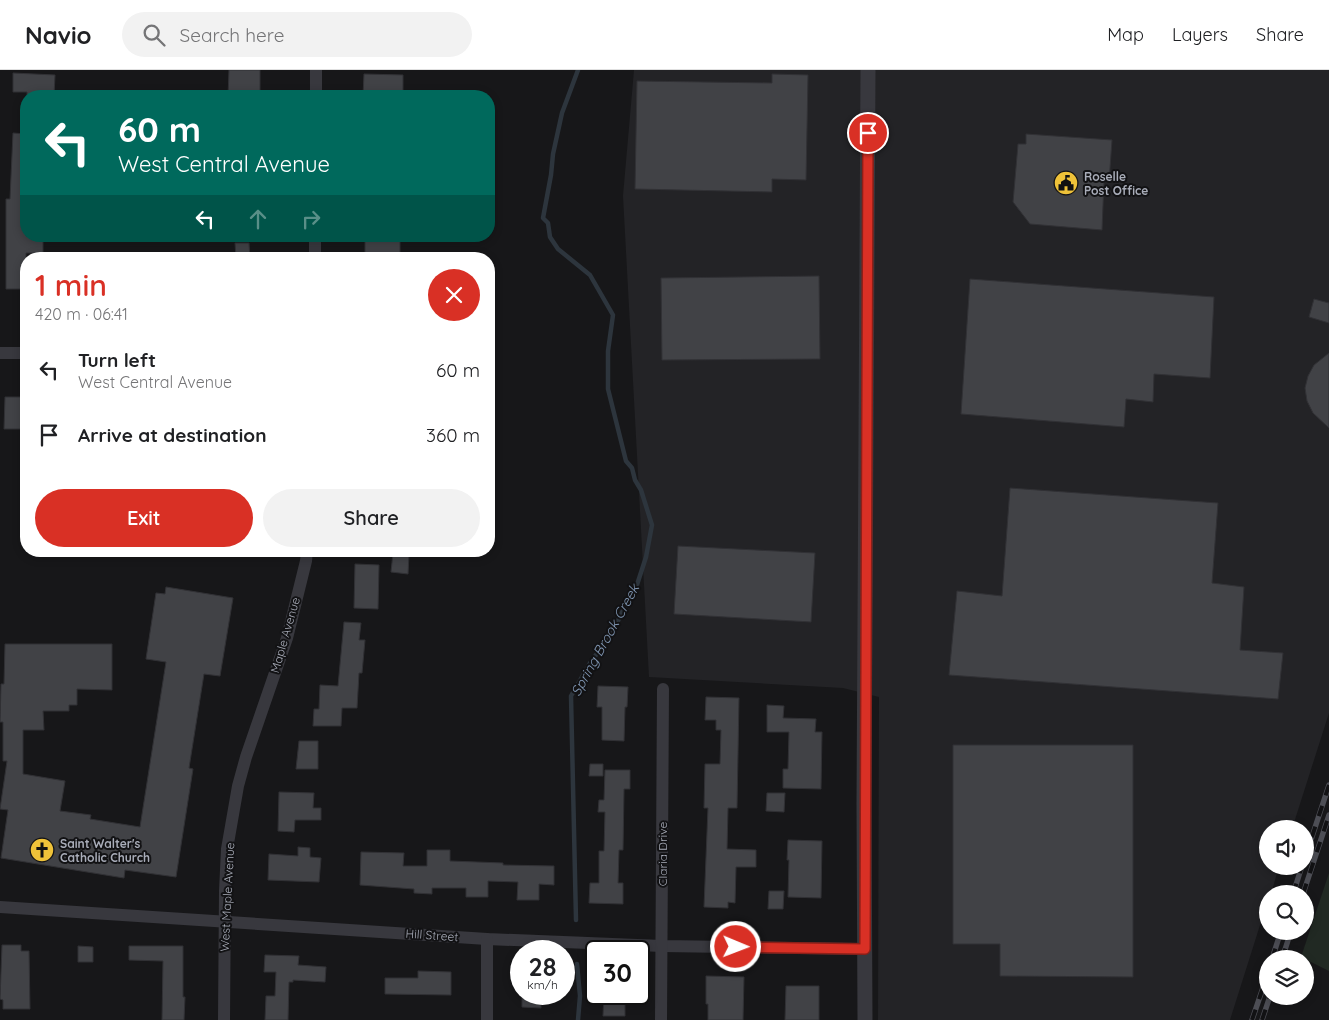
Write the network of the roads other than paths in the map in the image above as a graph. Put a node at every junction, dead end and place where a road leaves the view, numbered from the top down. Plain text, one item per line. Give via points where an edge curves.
1 (316, 70) edge
2 (868, 70) edge
3 (316, 90) edge
4 (0, 353) edge
5 (20, 353) edge
6 (306, 557) edge
7 (663, 689) dead end
8 (259, 718) joint
9 (0, 907) edge
10 (224, 921) junction
11 (486, 939) junction
12 (662, 946) junction
13 (865, 949) junction
14 (224, 1020) edge
15 (487, 1020) edge
16 (662, 1020) edge
17 (865, 1020) edge

1 - 3 street
2 - 13 street
4 - 5 street
6 - 8 street, Maple Avenue via 287,638
7 - 12 street, Claria Drive
8 - 10 street, West Maple Avenue via 246,757 227,849
9 - 10 street, Hill Street
10 - 11 street, Hill Street
10 - 14 street, West Maple Avenue
11 - 12 street, Hill Street
11 - 15 street
12 - 13 street, Hill Street
12 - 16 street, Claria Drive
13 - 17 street

